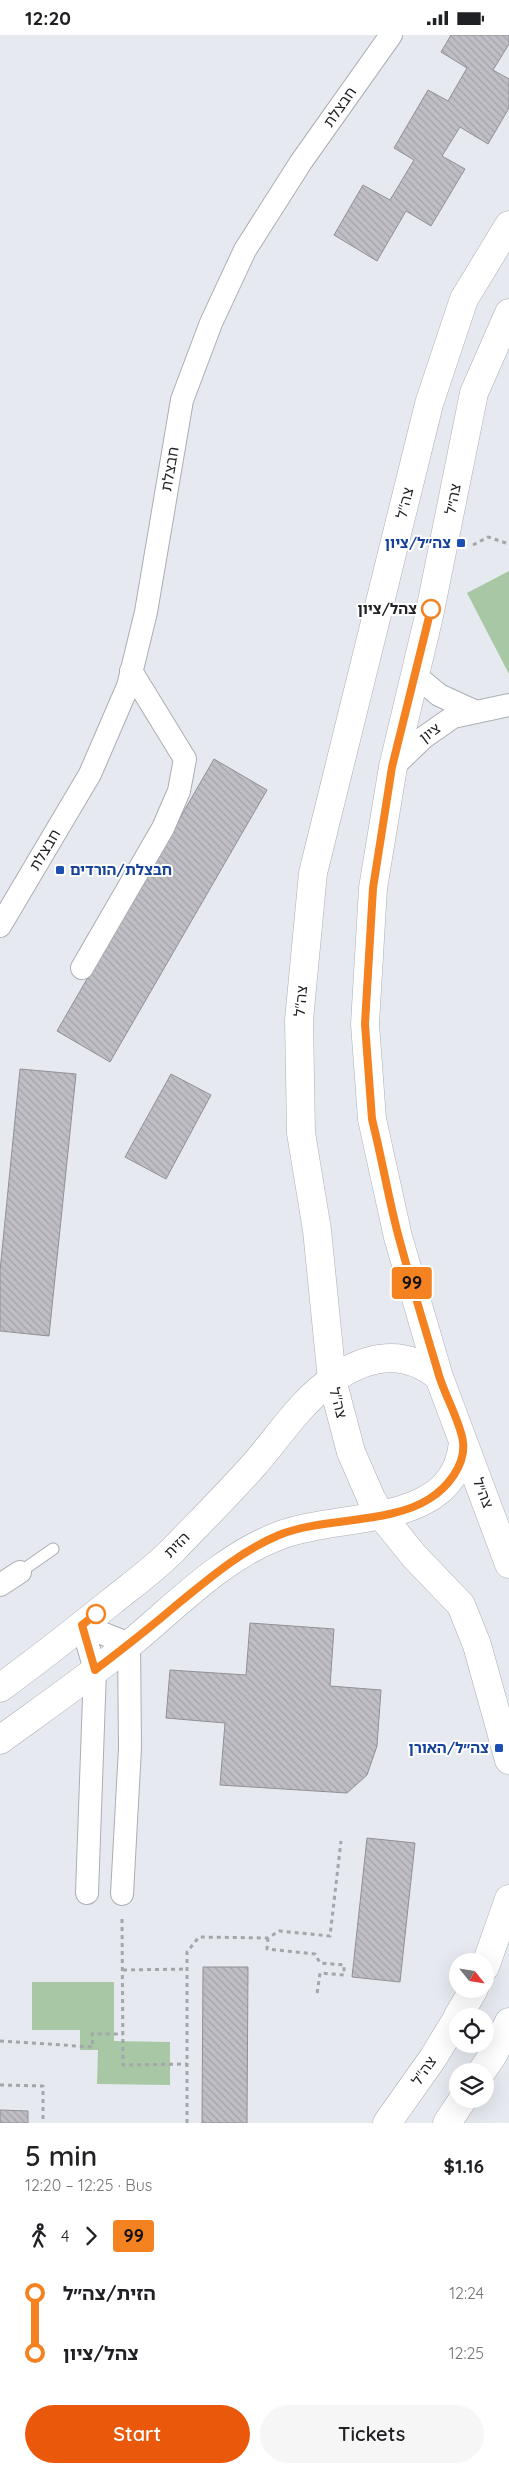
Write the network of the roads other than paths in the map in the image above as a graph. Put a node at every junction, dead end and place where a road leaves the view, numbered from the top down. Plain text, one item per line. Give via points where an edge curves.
1 (391, 35) edge
2 (509, 225) edge
3 (509, 313) edge
4 (131, 671) junction
5 (415, 675) junction
6 (509, 705) edge
7 (474, 711) junction
8 (392, 767) junction
9 (0, 926) edge
10 (82, 968) dead end
11 (439, 1377) junction
12 (332, 1380) junction
13 (463, 1441) junction
14 (381, 1515) junction
15 (53, 1549) dead end
16 (509, 1564) edge
17 (20, 1572) joint
18 (0, 1585) edge
19 (82, 1625) junction
20 (129, 1645) junction
21 (95, 1670) junction
22 (0, 1687) edge
23 (0, 1741) edge
24 (509, 1760) edge
25 (87, 1893) dead end
26 (122, 1894) road end
27 (509, 1899) edge
28 (490, 1953) edge
29 (509, 2022) edge
30 (449, 2032) edge
31 (488, 2063) edge
32 (458, 2108) edge
33 (387, 2123) edge
34 (447, 2123) edge

1 - 4 street, חבצלת via 301,162 250,242 211,323 182,400 146,612
2 - 12 main road, צה"ל via 464,299 429,404 313,873 299,1020 302,1133 317,1229
3 - 5 main road, צה״ל via 474,393
4 - 9 street, חבצלת via 90,774
4 - 10 street via 185,759 179,791 163,828
5 - 7 street via 439,695
5 - 8 main road, צה״ל
6 - 7 street, ציון
7 - 8 street, ציון via 453,717 438,726
8 - 11 main road, צה״ל via 372,897 365,1024 372,1119 398,1237
11 - 12 main road via 414,1362 388,1357 373,1359
11 - 13 main road, צה״ל
12 - 14 main road, צה"ל via 351,1452
12 - 19 main road, הזית via 304,1405 252,1467 172,1551
13 - 14 main road via 456,1472 447,1484 420,1504
13 - 16 main road, צה״ל
14 - 20 main road via 331,1522 280,1535 252,1548 223,1567
14 - 24 main road, צה"ל via 414,1556 462,1605 477,1645
15 - 17 lane
17 - 18 street
19 - 20 street
19 - 21 street
19 - 22 main road, הזית
20 - 21 main road
20 - 26 street via 130,1748
21 - 23 main road
21 - 25 street
27 - 28 main road
29 - 31 main road
30 - 33 main road, צה"ל
32 - 34 main road

